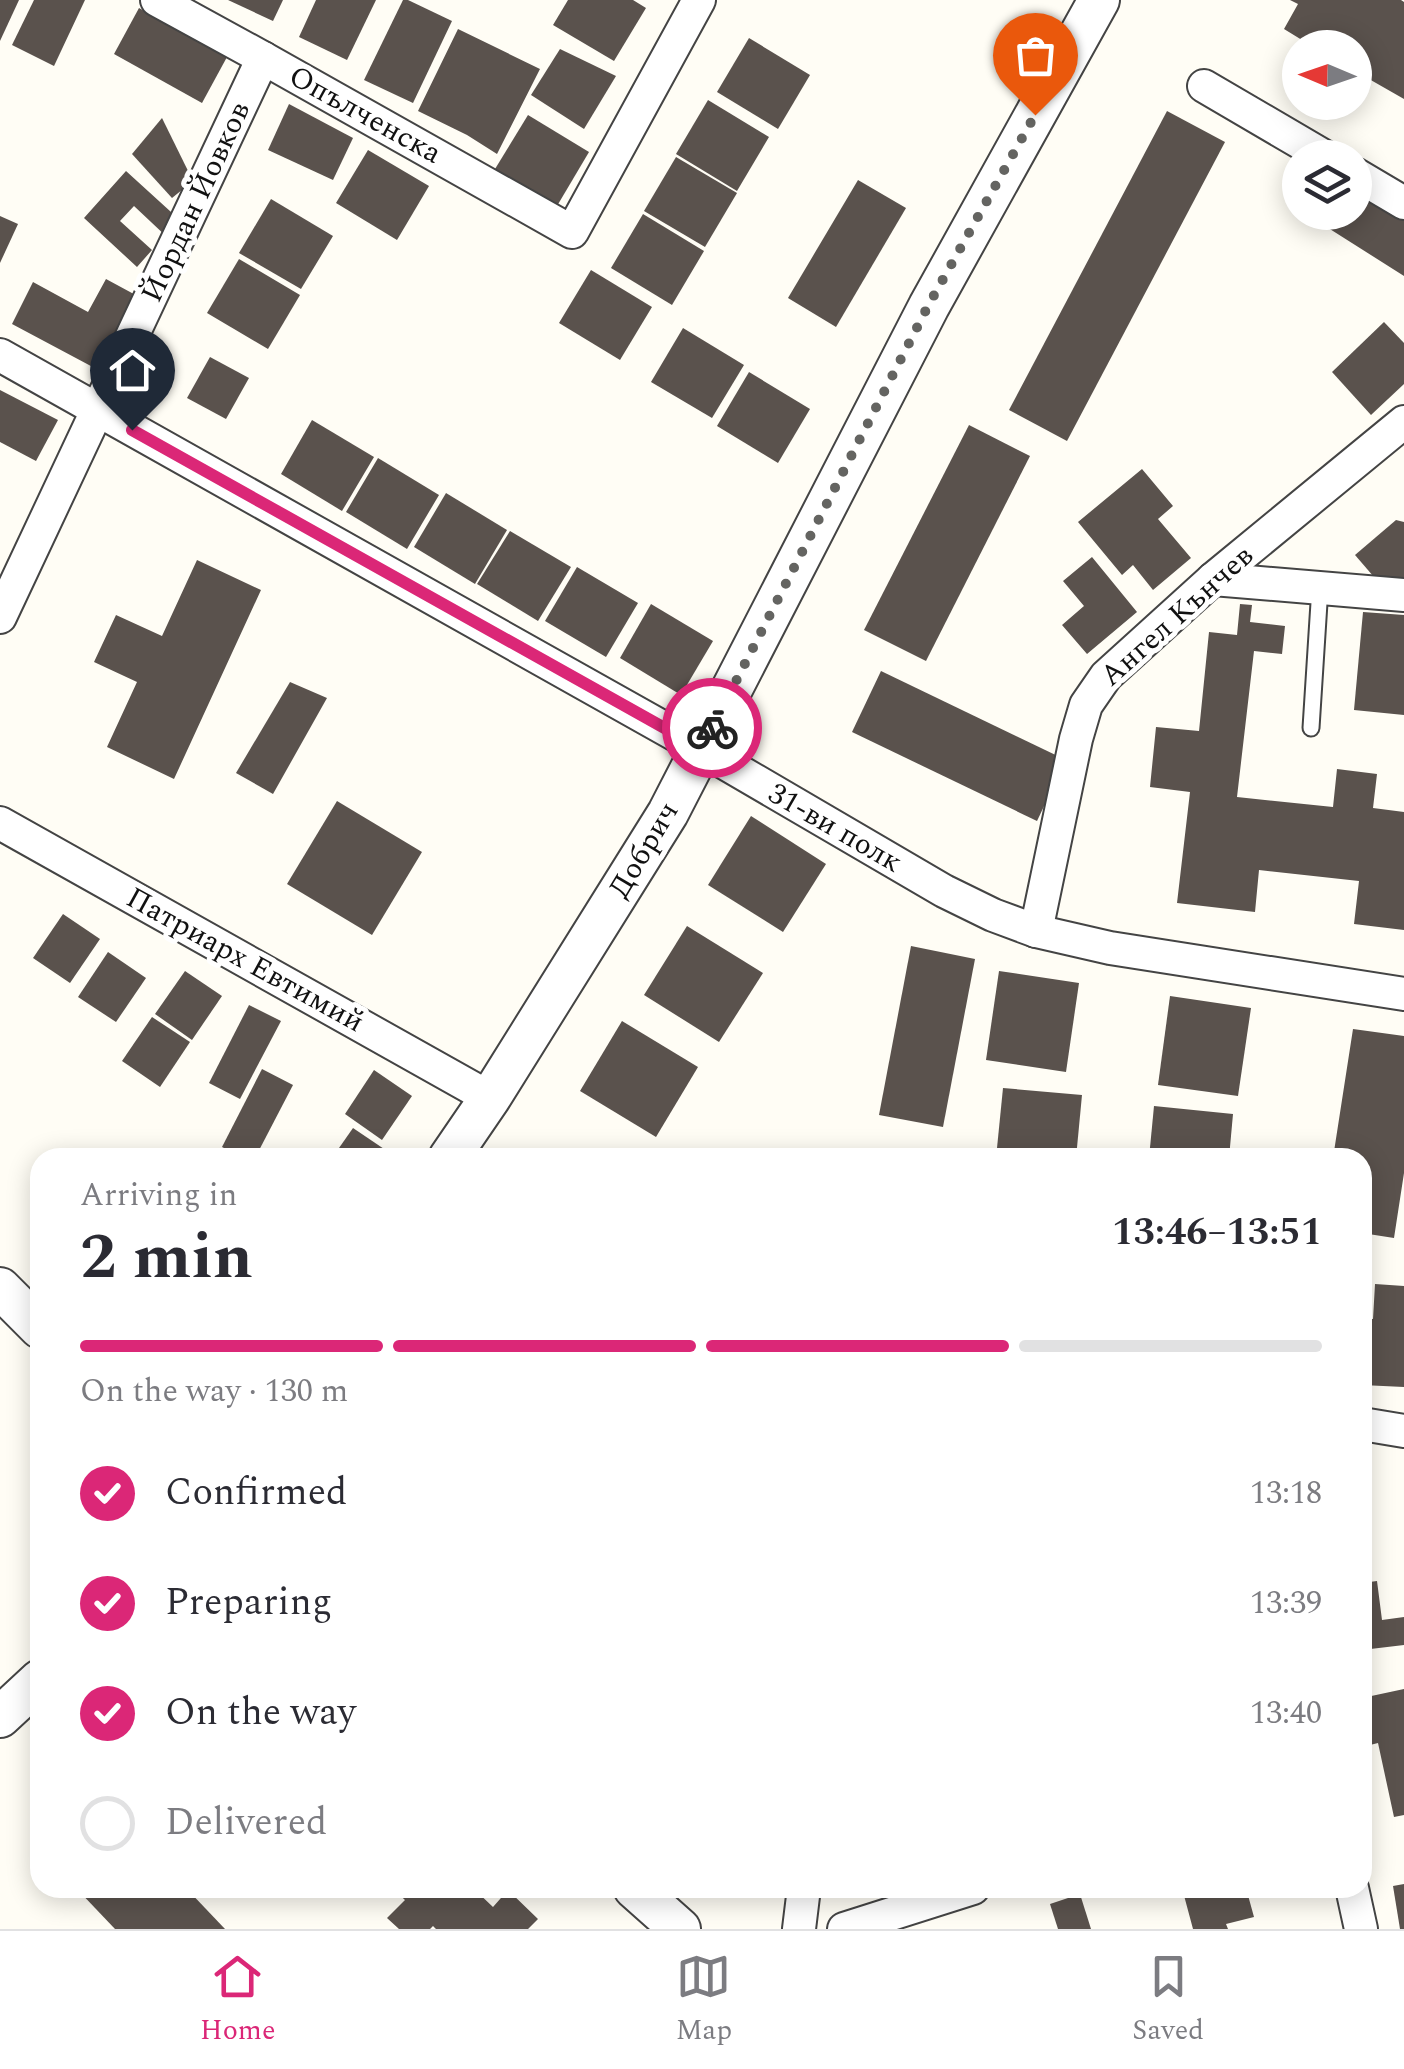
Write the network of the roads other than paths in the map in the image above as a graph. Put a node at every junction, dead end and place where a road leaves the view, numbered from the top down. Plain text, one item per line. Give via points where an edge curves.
1 (156, 0) edge
2 (699, 0) edge
3 (1099, 0) edge
4 (263, 58) junction
5 (1204, 86) dead end
6 (1297, 140) edge
7 (1372, 184) edge
8 (1404, 203) edge
9 (0, 355) edge
10 (98, 411) junction
11 (1404, 422) edge
12 (1213, 579) junction
13 (1320, 588) junction
14 (1404, 594) edge
15 (0, 617) edge
16 (1311, 728) dead end
17 (702, 749) junction
18 (0, 823) edge
19 (1036, 931) junction
20 (1404, 994) edge
21 (490, 1098) junction
22 (456, 1148) edge
23 (0, 1288) edge
24 (30, 1318) edge
25 (1372, 1426) edge
26 (1404, 1431) edge
27 (30, 1689) edge
28 (0, 1717) edge
29 (645, 1898) edge
30 (803, 1898) edge
31 (942, 1898) edge
32 (1354, 1898) edge
33 (680, 1929) edge
34 (799, 1929) edge
35 (844, 1929) edge
36 (1361, 1929) edge

1 - 4 street, Опълченска
2 - 4 street, Опълченска via 572,232
3 - 17 street, Добрич via 928,306
4 - 10 street, Йордан Йовков
5 - 6 street
7 - 8 street
9 - 10 street, 31-ви полк
10 - 15 street, Йордан Йовков
10 - 17 street, 31-ви полк
11 - 12 street, Ангел Кънчев
12 - 13 street
12 - 19 street, Ангел Кънчев via 1106,676 1086,705
13 - 14 street
13 - 16 lane
17 - 19 street, 31-ви полк via 944,892
17 - 21 street, Добрич
18 - 21 street, Патриарх Евтимий
19 - 20 street, 31-ви полк
21 - 22 street, Добрич
23 - 24 street
25 - 26 street
27 - 28 street
29 - 33 street
30 - 34 street
31 - 35 street
32 - 36 street

